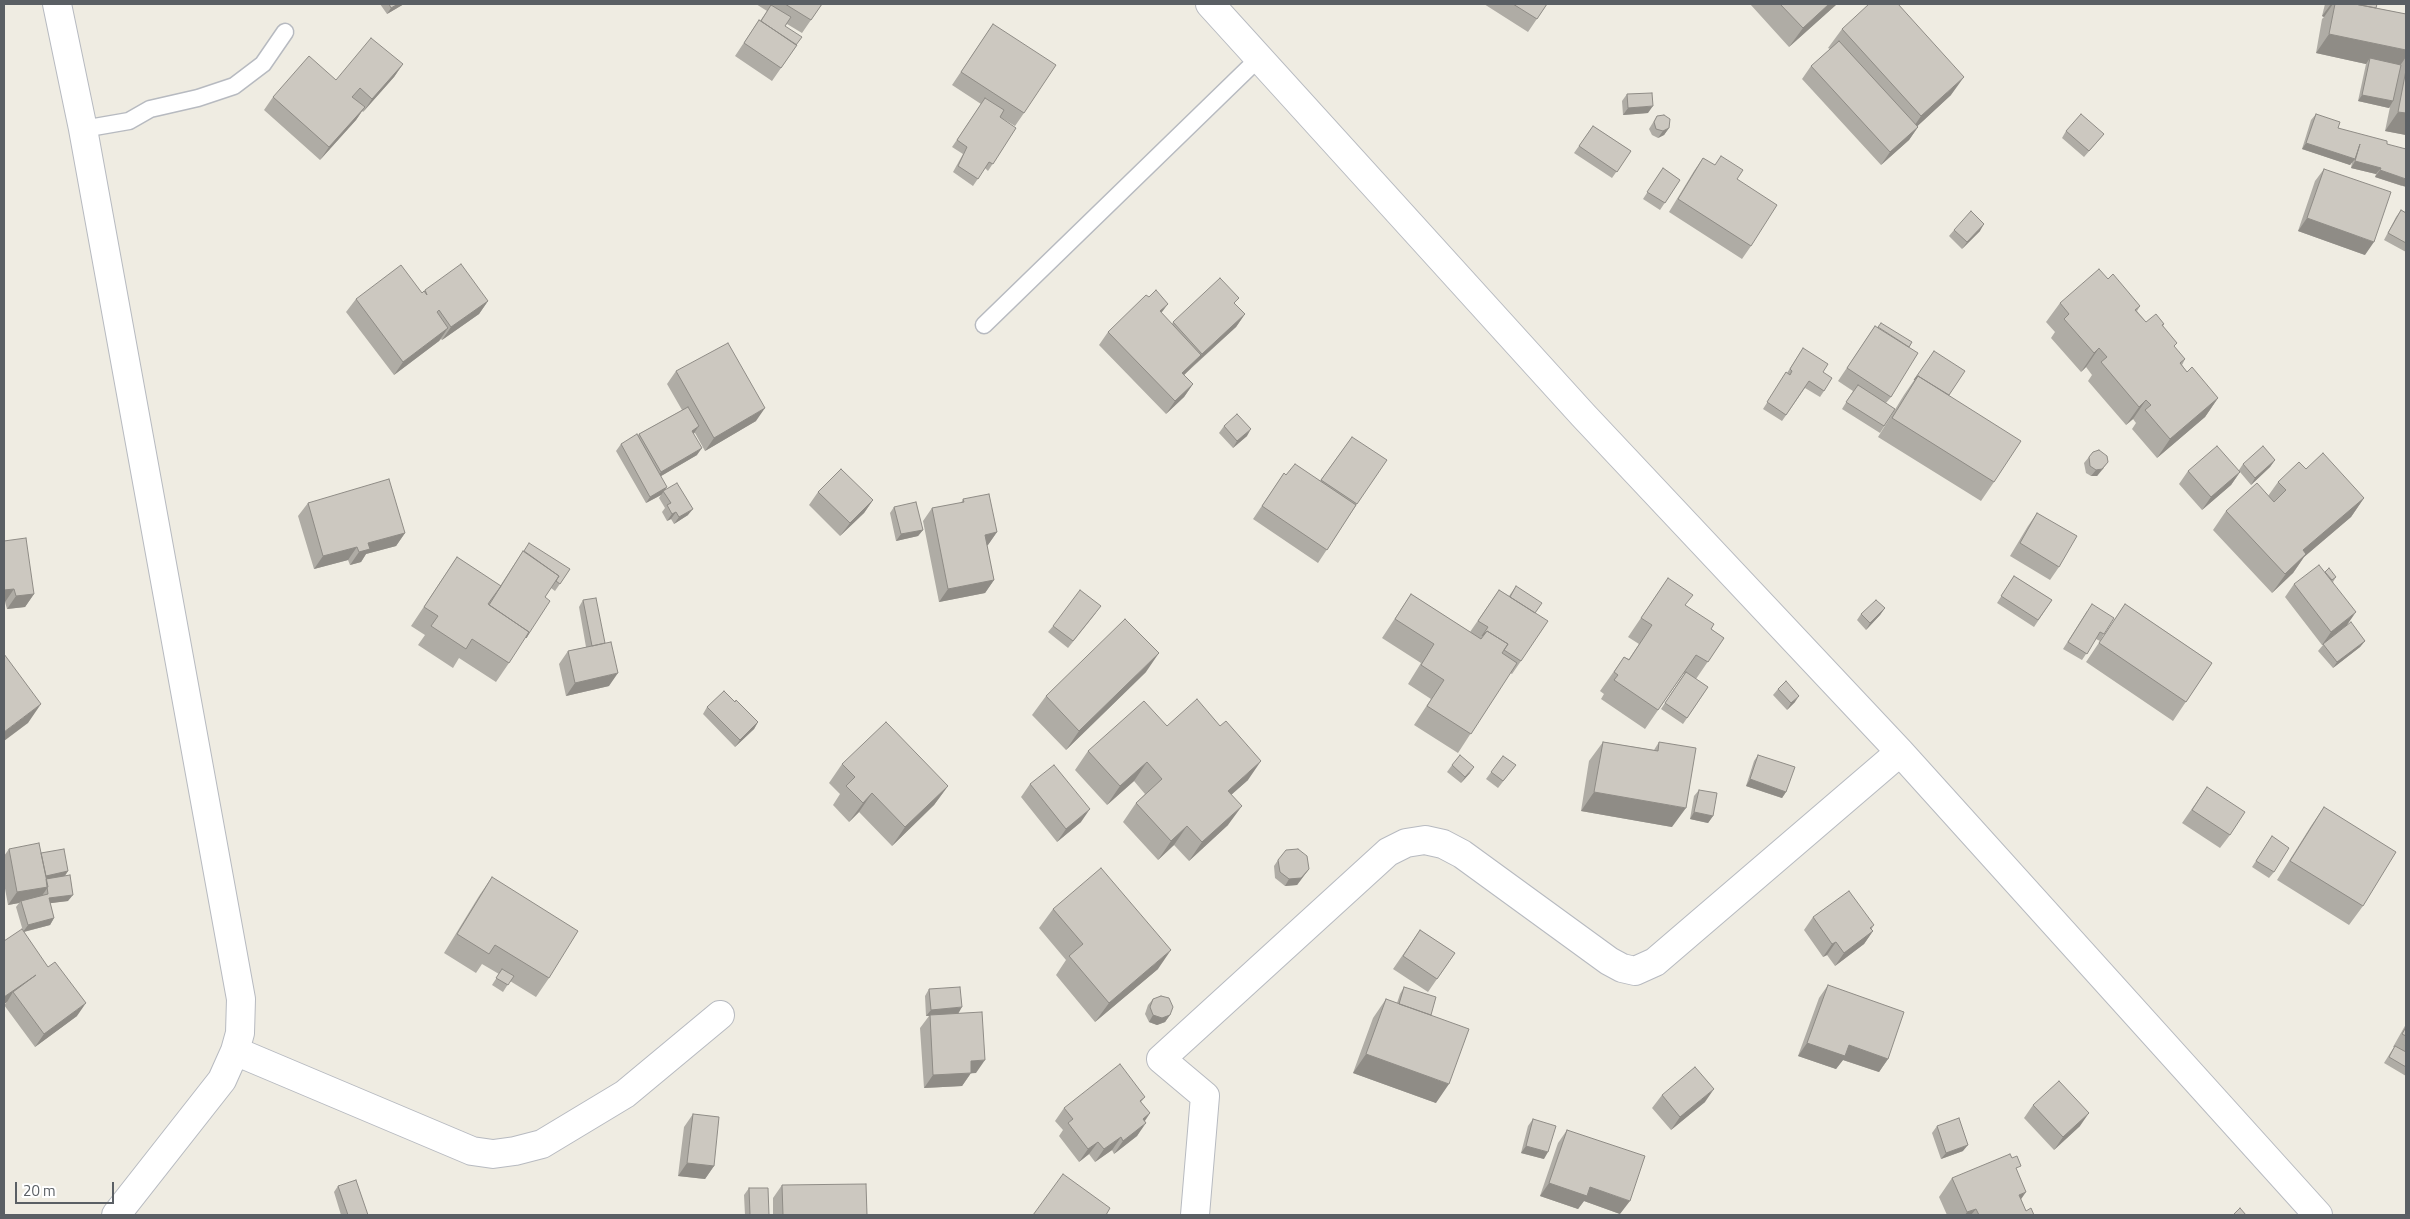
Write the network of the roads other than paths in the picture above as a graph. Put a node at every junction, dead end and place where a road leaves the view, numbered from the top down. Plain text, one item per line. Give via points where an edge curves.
1 (57, 4) edge
2 (1210, 4) edge
3 (284, 32) dead end
4 (1260, 57) junction
5 (83, 129) junction
6 (984, 325) dead end
7 (1900, 752) junction
8 (720, 1015) dead end
9 (235, 1051) junction
10 (116, 1215) edge
11 (1195, 1215) edge
12 (2318, 1215) edge

1 - 5 street
2 - 4 street
3 - 5 lane via 264,64 234,86 150,109 129,121
4 - 6 lane
4 - 7 street via 1583,416
5 - 9 street via 241,999 240,1033
7 - 11 street via 1655,962 1635,971 1609,961 1462,854 1443,844 1425,840 1406,843 1388,852 1162,1059 1204,1096
7 - 12 street
8 - 9 street via 625,1094 542,1144 493,1154 472,1151
9 - 10 street via 222,1080

